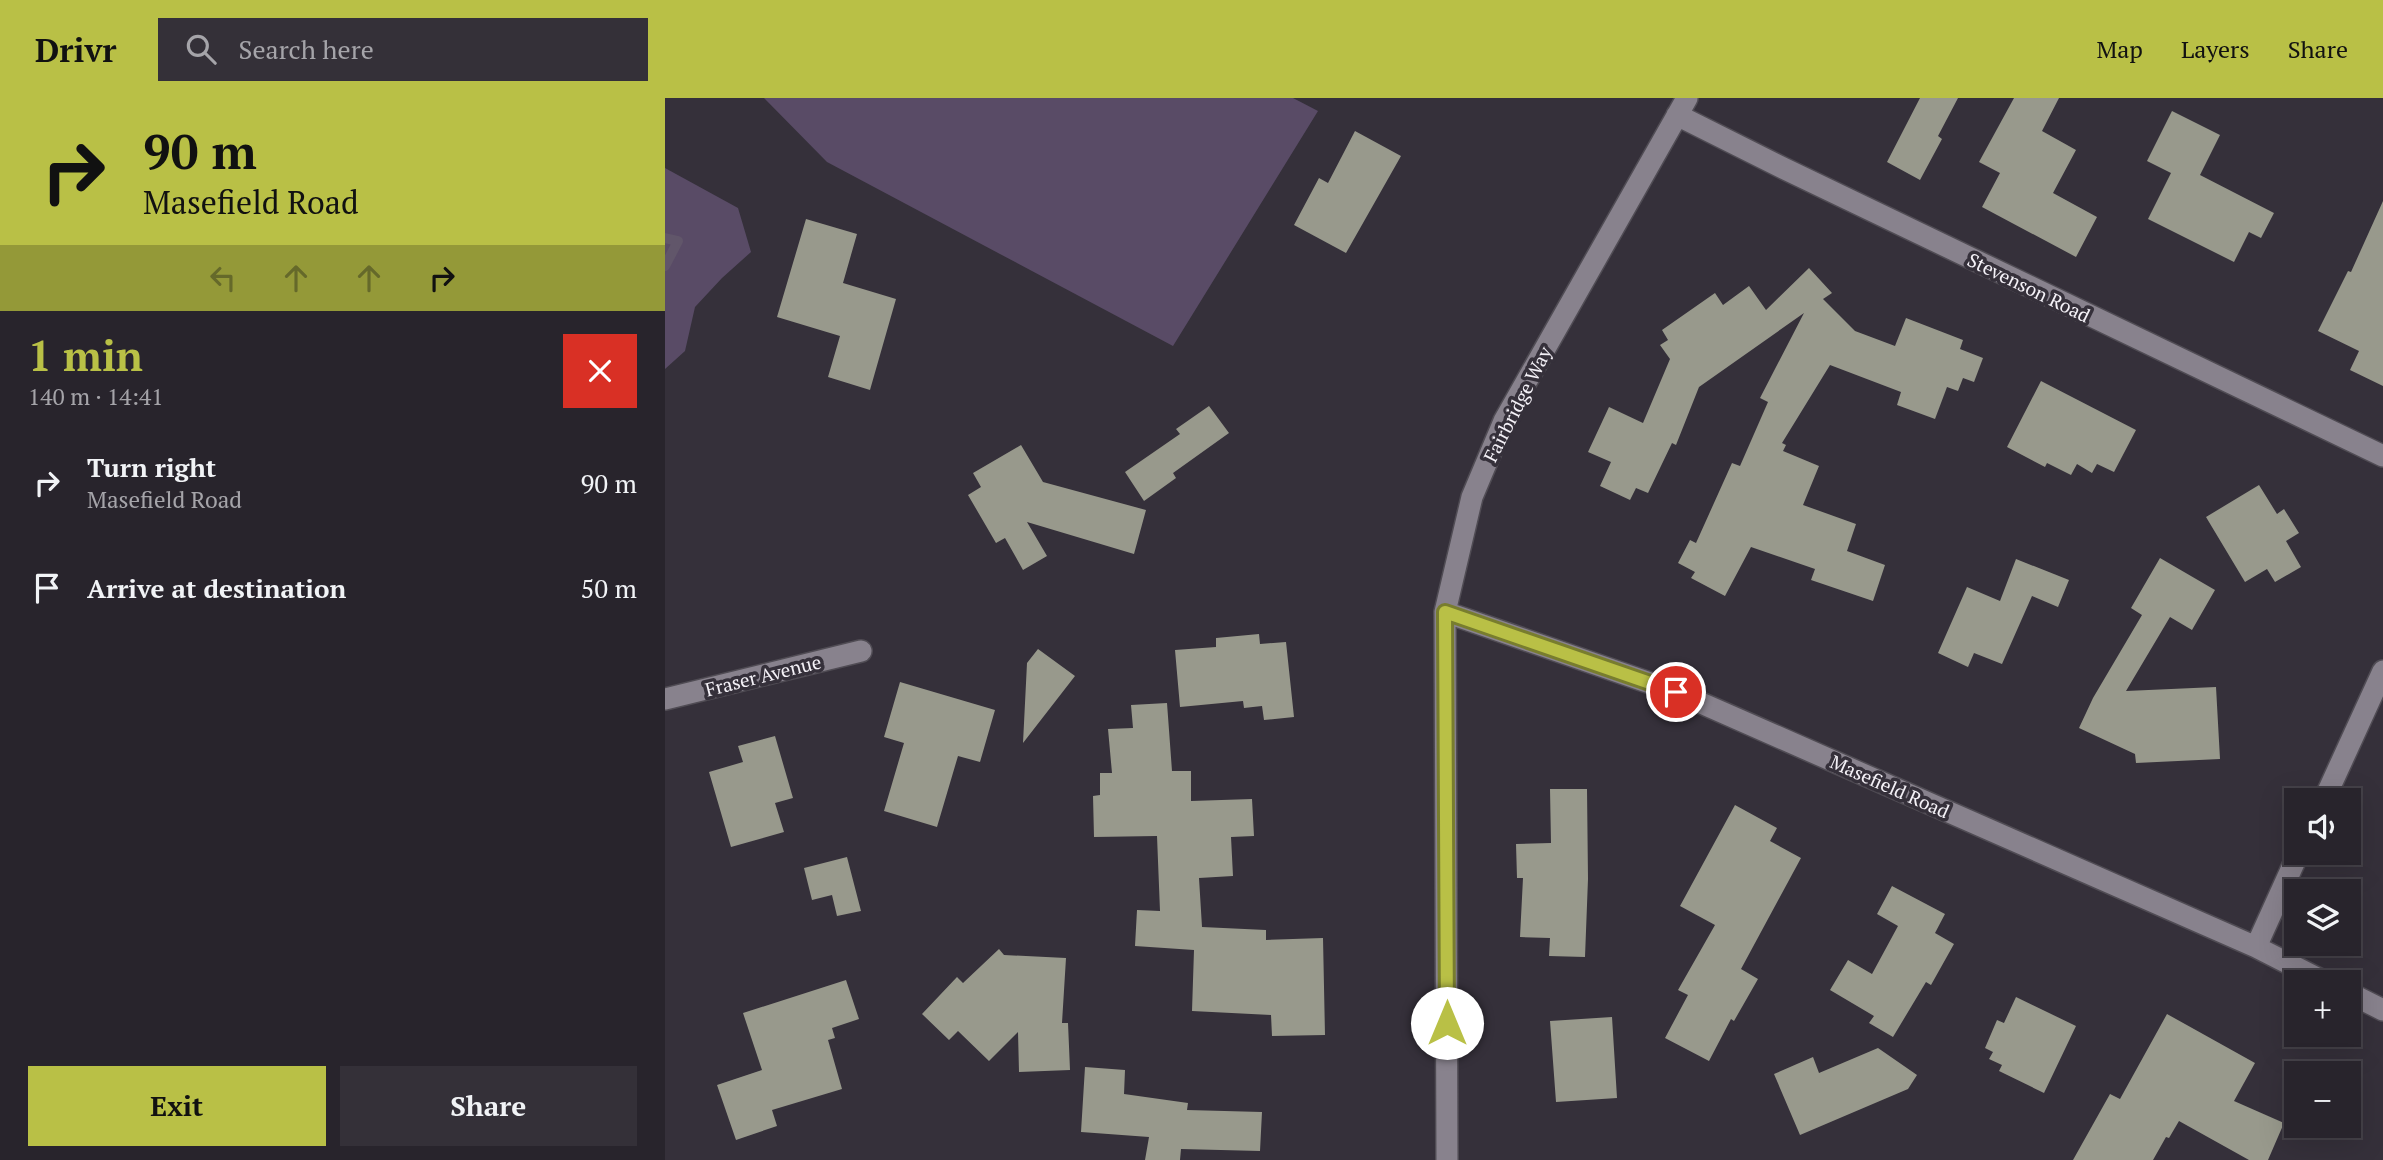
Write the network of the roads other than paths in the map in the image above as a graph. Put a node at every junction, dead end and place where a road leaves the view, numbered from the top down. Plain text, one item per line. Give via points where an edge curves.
1 (1682, 106) edge
2 (2383, 456) edge
3 (1445, 612) junction
4 (861, 651) dead end
5 (2383, 671) edge
6 (665, 699) edge
7 (2329, 788) edge
8 (2293, 865) edge
9 (2256, 947) junction
10 (2301, 970) edge
11 (2361, 999) edge
12 (2383, 1010) edge
13 (1447, 1160) edge

1 - 2 street, Stevenson Road via 1783,169
1 - 3 street, Fairbridge Way via 1504,421 1472,497
3 - 9 street, Masefield Road via 1676,692
3 - 13 street, Fairbridge Way
4 - 6 street, Fraser Avenue
5 - 7 street
8 - 9 street
9 - 10 street, Masefield Road
11 - 12 street

